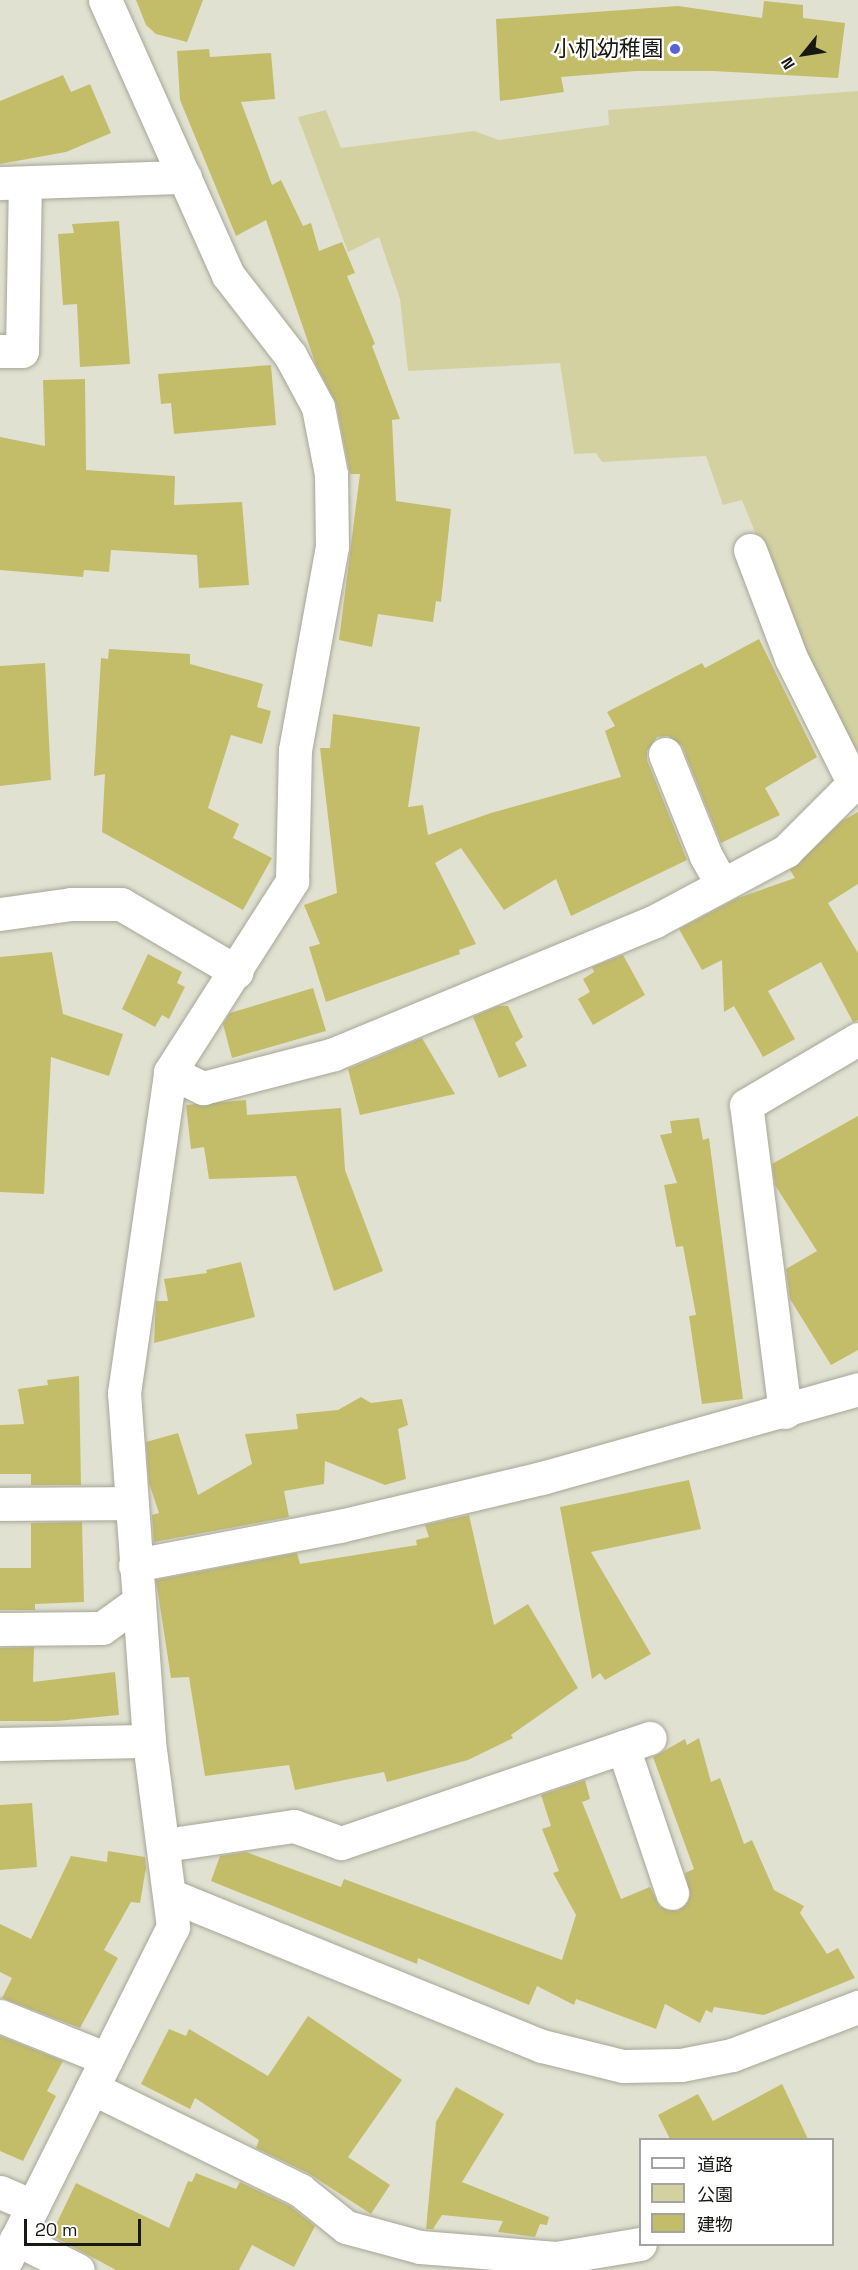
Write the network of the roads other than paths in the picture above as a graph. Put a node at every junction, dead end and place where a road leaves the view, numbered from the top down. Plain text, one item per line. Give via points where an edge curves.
1 (105, 0) edge
2 (185, 177) junction
3 (13, 183) edge
4 (0, 351) edge
5 (750, 550) dead end
6 (665, 754) dead end
7 (856, 780) edge
8 (722, 885) junction
9 (0, 914) edge
10 (237, 972) junction
11 (858, 1040) edge
12 (170, 1072) junction
13 (858, 1389) edge
14 (785, 1412) junction
15 (130, 1503) junction
16 (0, 1504) edge
17 (135, 1565) junction
18 (138, 1602) junction
19 (0, 1629) edge
20 (149, 1741) junction
21 (0, 1744) edge
22 (165, 1845) junction
23 (672, 1893) dead end
24 (172, 1896) junction
25 (858, 2007) edge
26 (0, 2016) edge
27 (107, 2059) junction
28 (92, 2088) junction
29 (0, 2192) edge
30 (33, 2206) junction
31 (16, 2239) junction
32 (639, 2244) edge
33 (457, 2260) edge
34 (1, 2270) edge
35 (78, 2270) edge

1 - 2 street
2 - 3 street
2 - 10 street via 228,275 290,355 318,407 331,474 332,547 295,750 292,881
3 - 4 street via 22,351
5 - 7 street via 791,658
6 - 8 street via 706,856
7 - 8 street via 786,851
8 - 12 street via 655,921 334,1053 203,1088
9 - 10 street via 71,904 120,904
10 - 12 street
11 - 14 street via 746,1105
12 - 15 street via 124,1393
13 - 14 street
14 - 17 street via 542,1478 363,1521
15 - 16 street
15 - 17 street
17 - 18 street
18 - 19 street via 102,1628
18 - 20 street
20 - 21 street
20 - 22 street
22 - 23 street via 294,1826 341,1843 636,1742
22 - 24 street
24 - 25 street via 542,2046 623,2066 681,2065 732,2055
24 - 27 street via 173,1927
26 - 27 street
27 - 28 street
28 - 30 street
28 - 33 street via 300,2190 346,2227
29 - 30 street
30 - 31 street
31 - 34 street
31 - 35 street
32 - 33 street via 556,2258

